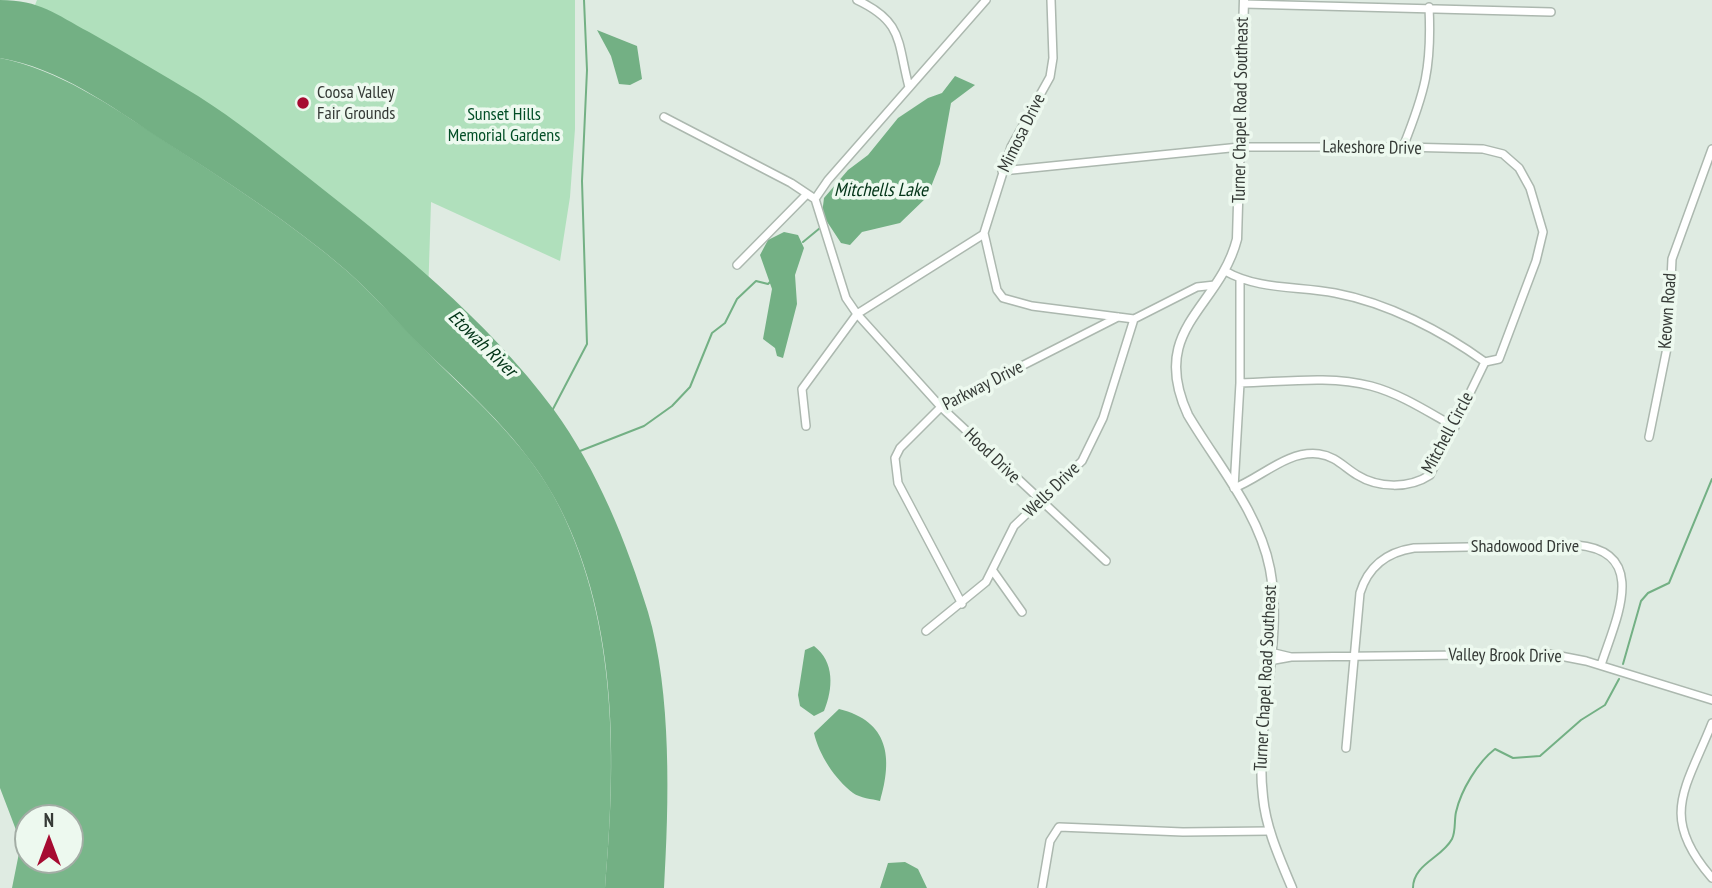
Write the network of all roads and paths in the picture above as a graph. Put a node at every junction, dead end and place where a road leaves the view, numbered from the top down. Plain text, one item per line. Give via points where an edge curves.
1 (857, 0) edge
2 (986, 0) edge
3 (1051, 0) edge
4 (1244, 2) edge
5 (1429, 7) junction
6 (1551, 12) dead end
7 (909, 88) junction
8 (664, 117) dead end
9 (1240, 147) junction
10 (1403, 147) junction
11 (1712, 149) edge
12 (1002, 171) junction
13 (807, 194) junction
14 (815, 199) junction
15 (984, 234) junction
16 (737, 265) dead end
17 (1225, 271) junction
18 (1240, 280) junction
19 (1215, 285) junction
20 (857, 314) junction
21 (1118, 316) junction
22 (1134, 319) junction
23 (1485, 362) junction
24 (1240, 383) junction
25 (941, 407) junction
26 (806, 426) dead end
27 (1455, 427) junction
28 (1649, 437) dead end
29 (1234, 488) junction
30 (1040, 501) junction
31 (1106, 561) dead end
32 (993, 571) junction
33 (962, 604) junction
34 (1022, 611) dead end
35 (926, 631) dead end
36 (1270, 657) junction
37 (1353, 657) junction
38 (1601, 665) junction
39 (1712, 700) edge
40 (1712, 723) edge
41 (1346, 748) dead end
42 (1270, 831) junction
43 (1712, 878) edge
44 (1042, 888) edge
45 (1292, 888) edge

1 - 7 street via 884,13 895,27
2 - 7 street
3 - 12 street, Mimosa Drive via 1054,58 1050,77
4 - 5 street
4 - 9 street, Turner Chapel Road Southeast
5 - 6 street
5 - 10 street via 1428,76
7 - 14 street
8 - 13 street
9 - 10 street, Lakeshore Drive
9 - 12 street, Lakeshore Drive
9 - 17 street, Turner Chapel Road Southeast via 1237,239
10 - 23 street, Lakeshore Drive via 1483,149 1503,154 1519,168 1539,208 1543,232 1536,261 1499,359
11 - 28 street, Keown Road via 1672,259 1668,342
12 - 15 street, Mimosa Drive
13 - 14 street
13 - 16 street
14 - 20 street via 846,298
15 - 20 street
15 - 21 street, Mimosa Drive via 1003,298
17 - 18 street
17 - 19 street, Turner Chapel Road Southeast
18 - 23 street via 1368,302 1435,330
18 - 24 street
19 - 22 street via 1197,288
19 - 29 street, Turner Chapel Road Southeast via 1183,331 1177,382 1188,415
20 - 25 street, Hood Drive
20 - 26 street via 802,390
21 - 22 street, Mimosa Drive
21 - 25 street, Parkway Drive
22 - 30 street, Wells Drive via 1092,442 1082,461
23 - 27 street, Mitchell Circle
24 - 27 street via 1325,380 1373,386
24 - 29 street
25 - 30 street, Hood Drive
25 - 33 street, Parkway Drive via 900,448 895,469 898,483
27 - 29 street, Mitchell Circle via 1430,475 1419,482 1377,482 1317,454 1275,464
29 - 36 street, Turner Chapel Road Southeast via 1257,530 1270,568
30 - 31 street, Hood Drive
30 - 32 street, Wells Drive via 1014,526
32 - 33 street, Wells Drive
32 - 34 street
33 - 35 street, Wells Drive
36 - 37 street, Valley Brook Drive
36 - 42 street, Turner Chapel Road Southeast via 1261,776
37 - 38 street, Valley Brook Drive via 1550,654
37 - 38 street, Shadowood Drive via 1360,593 1370,571 1390,555 1414,548 1576,545 1600,550 1617,566 1623,589
37 - 41 street
38 - 39 street, Valley Brook Drive
40 - 43 street via 1682,796 1680,825 1692,853
42 - 44 street via 1059,827 1050,841
42 - 45 street, Turner Chapel Road Southeast

